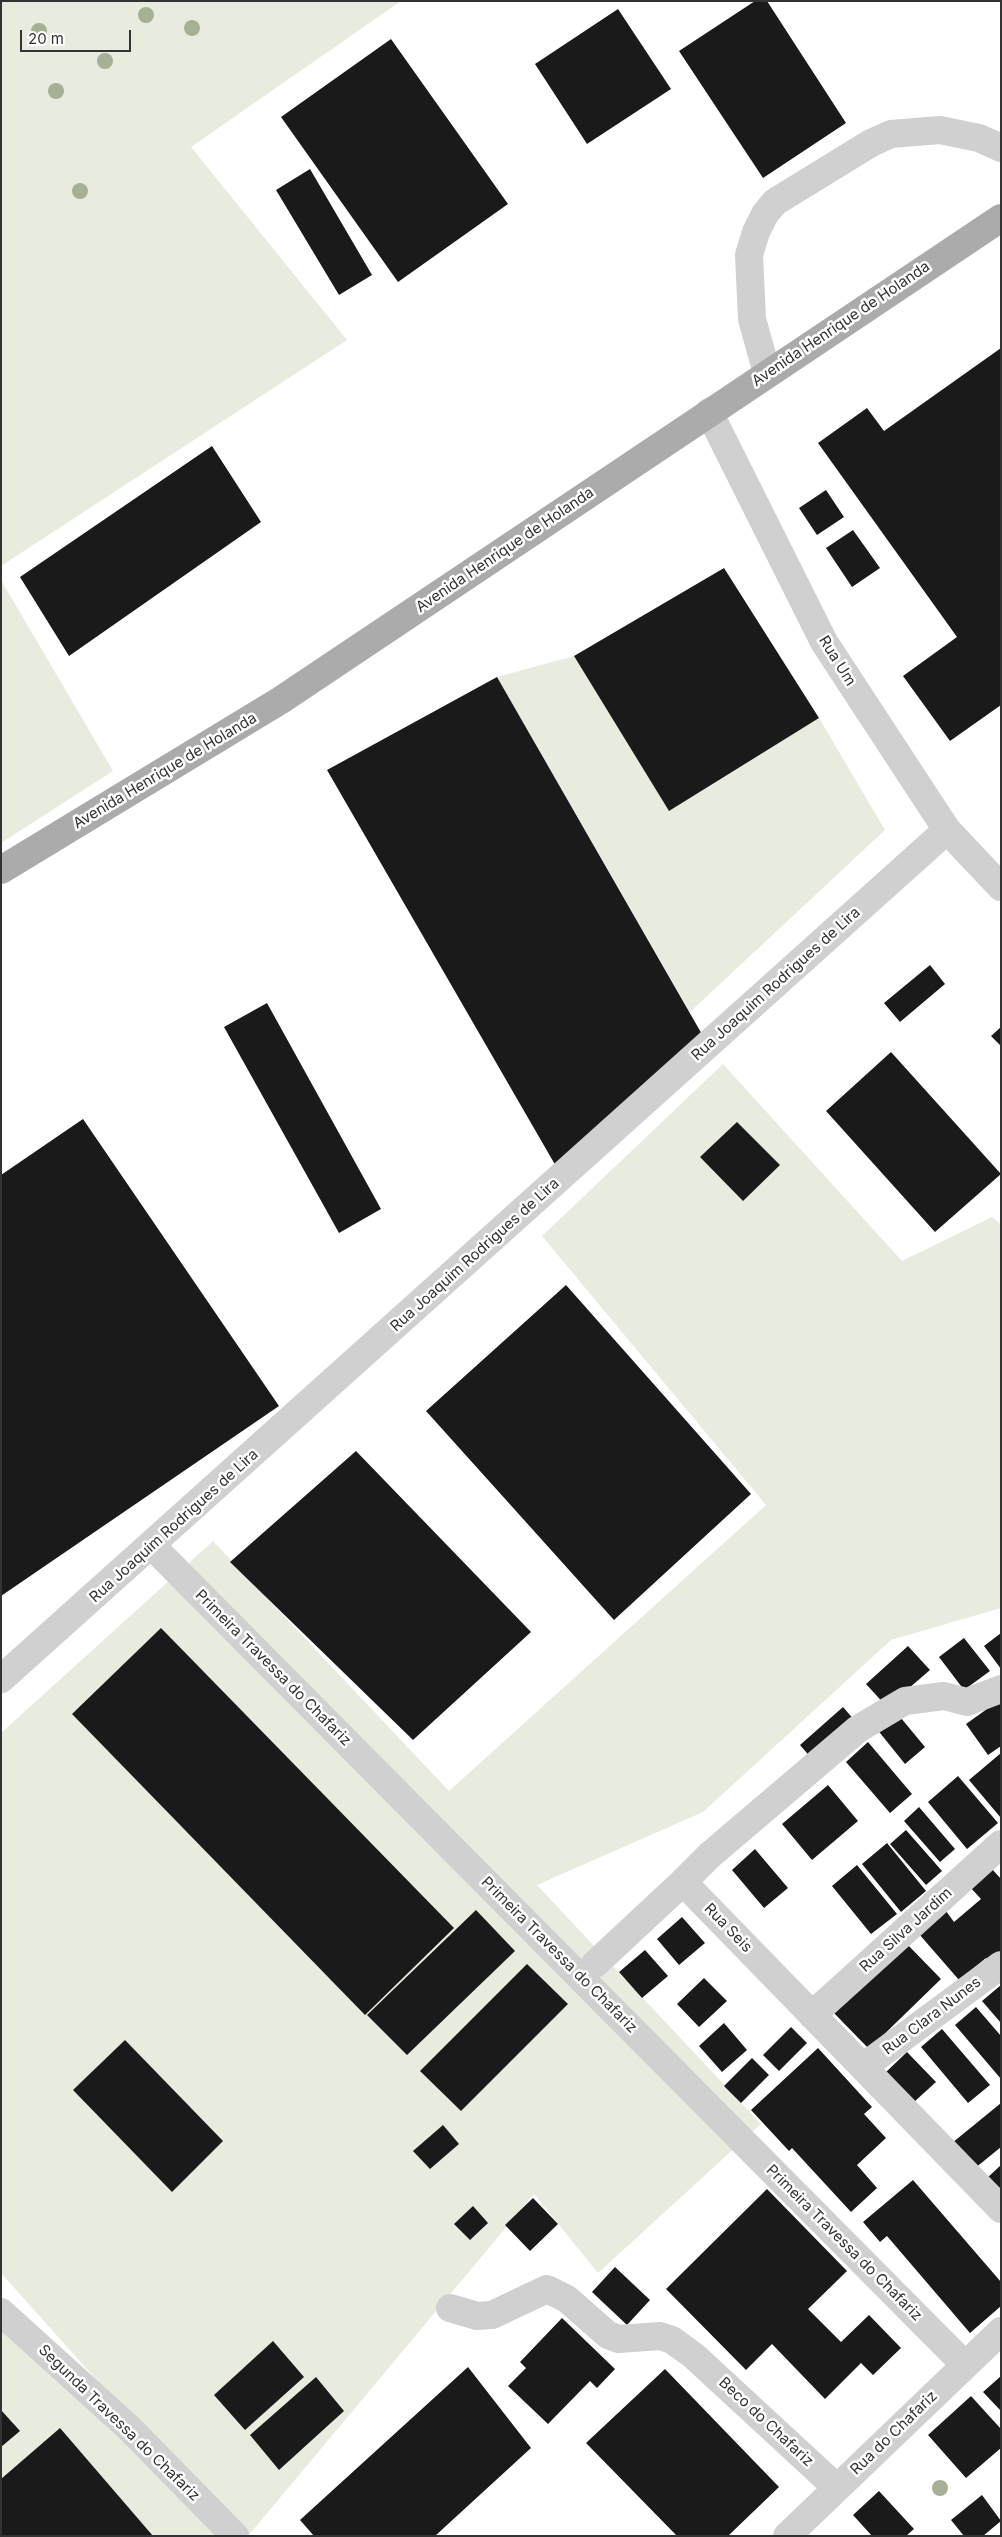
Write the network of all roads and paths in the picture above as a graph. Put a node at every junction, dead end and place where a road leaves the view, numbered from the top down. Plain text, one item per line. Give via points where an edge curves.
1 (1001, 148) edge
2 (1001, 218) edge
3 (767, 373) junction
4 (709, 412) junction
5 (947, 830) junction
6 (1, 870) edge
7 (1001, 887) edge
8 (152, 1546) junction
9 (1, 1679) edge
10 (1001, 1688) edge
11 (1001, 1844) edge
12 (683, 1882) junction
13 (595, 1964) dead end
14 (1001, 1965) edge
15 (812, 2015) junction
16 (863, 2067) junction
17 (1001, 2209) edge
18 (450, 2308) dead end
19 (1, 2312) edge
20 (1001, 2331) edge
21 (965, 2365) junction
22 (837, 2488) junction
23 (235, 2536) edge
24 (788, 2536) edge

1 - 3 street via 979,138 940,130 891,134 775,202 756,232 749,255 752,319
2 - 3 main road, Avenida Henrique de Holanda
3 - 4 main road, Avenida Henrique de Holanda
4 - 5 street, Rua Um via 824,642
4 - 6 main road, Avenida Henrique de Holanda via 281,700
5 - 7 street, Rua Um
5 - 8 street, Rua Joaquim Rodrigues de Lira
8 - 9 street, Rua Joaquim Rodrigues de Lira
8 - 21 street, Primeira Travessa do Chafariz
10 - 12 street via 967,1702 944,1696 904,1701 858,1729 710,1854
11 - 15 street, Rua Silva Jardim
12 - 13 street
12 - 15 street, Rua Seis
14 - 16 street, Rua Clara Nunes
15 - 16 street, Rua Seis
16 - 17 street, Rua Seis
18 - 22 street, Beco do Chafariz via 484,2317 547,2290 568,2299 608,2335 619,2339 660,2336 672,2340 694,2356
19 - 23 street, Segunda Travessa do Chafariz via 129,2428
20 - 21 street, Rua do Chafariz
21 - 22 street, Rua do Chafariz
22 - 24 street, Rua do Chafariz

